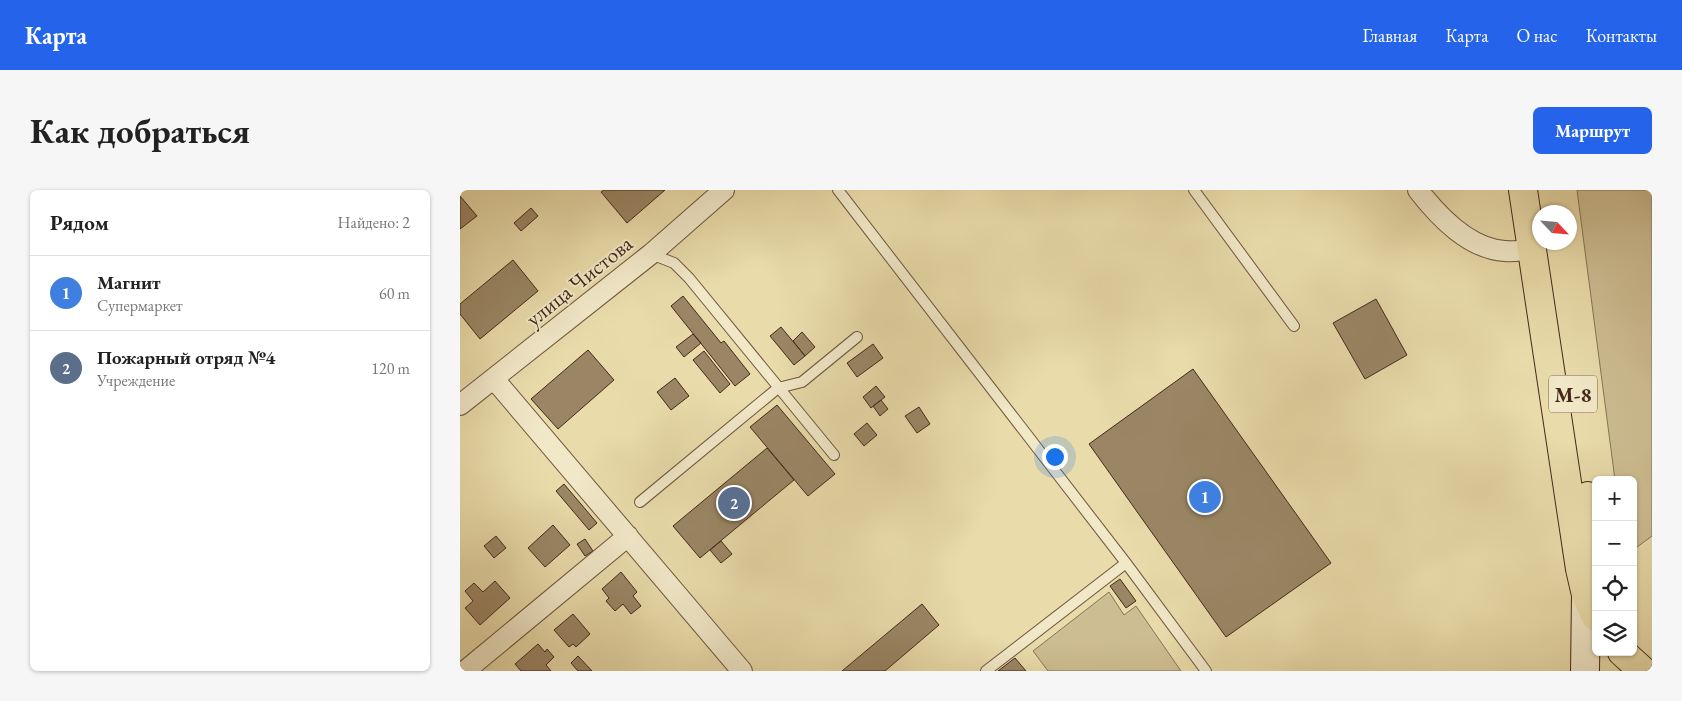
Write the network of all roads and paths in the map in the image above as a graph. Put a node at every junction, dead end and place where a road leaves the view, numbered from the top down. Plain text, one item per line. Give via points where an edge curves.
1 (724, 190) edge
2 (838, 190) edge
3 (1194, 190) edge
4 (1418, 190) edge
5 (1523, 190) edge
6 (1542, 190) edge
7 (1545, 205) edge
8 (1532, 218) edge
9 (1532, 247) edge
10 (1541, 250) edge
11 (1542, 250) edge
12 (651, 254) junction
13 (1294, 326) dead end
14 (857, 337) dead end
15 (494, 379) junction
16 (778, 388) junction
17 (460, 405) edge
18 (834, 455) dead end
19 (640, 502) dead end
20 (1592, 521) edge
21 (628, 536) junction
22 (1126, 563) junction
23 (1591, 606) edge
24 (1637, 640) edge
25 (1626, 656) edge
26 (1652, 656) edge
27 (467, 666) edge
28 (742, 671) edge
29 (986, 671) edge
30 (1206, 671) edge
31 (1585, 671) edge
32 (1643, 671) edge

1 - 12 street, улица Чистова
2 - 22 lane
3 - 13 lane
4 - 9 street via 1455,229 1479,245 1505,251
5 - 8 highway, М-8
6 - 7 highway
10 - 23 highway, М-8 via 1580,568
11 - 20 highway, М-8
12 - 15 street, улица Чистова
12 - 16 lane via 674,263 689,278
14 - 16 lane via 802,382
15 - 17 street, улица Чистова
15 - 21 street
16 - 18 lane
16 - 19 lane
21 - 27 street
21 - 28 street
22 - 29 lane
22 - 30 lane
23 - 31 main road
24 - 26 highway
25 - 32 highway

